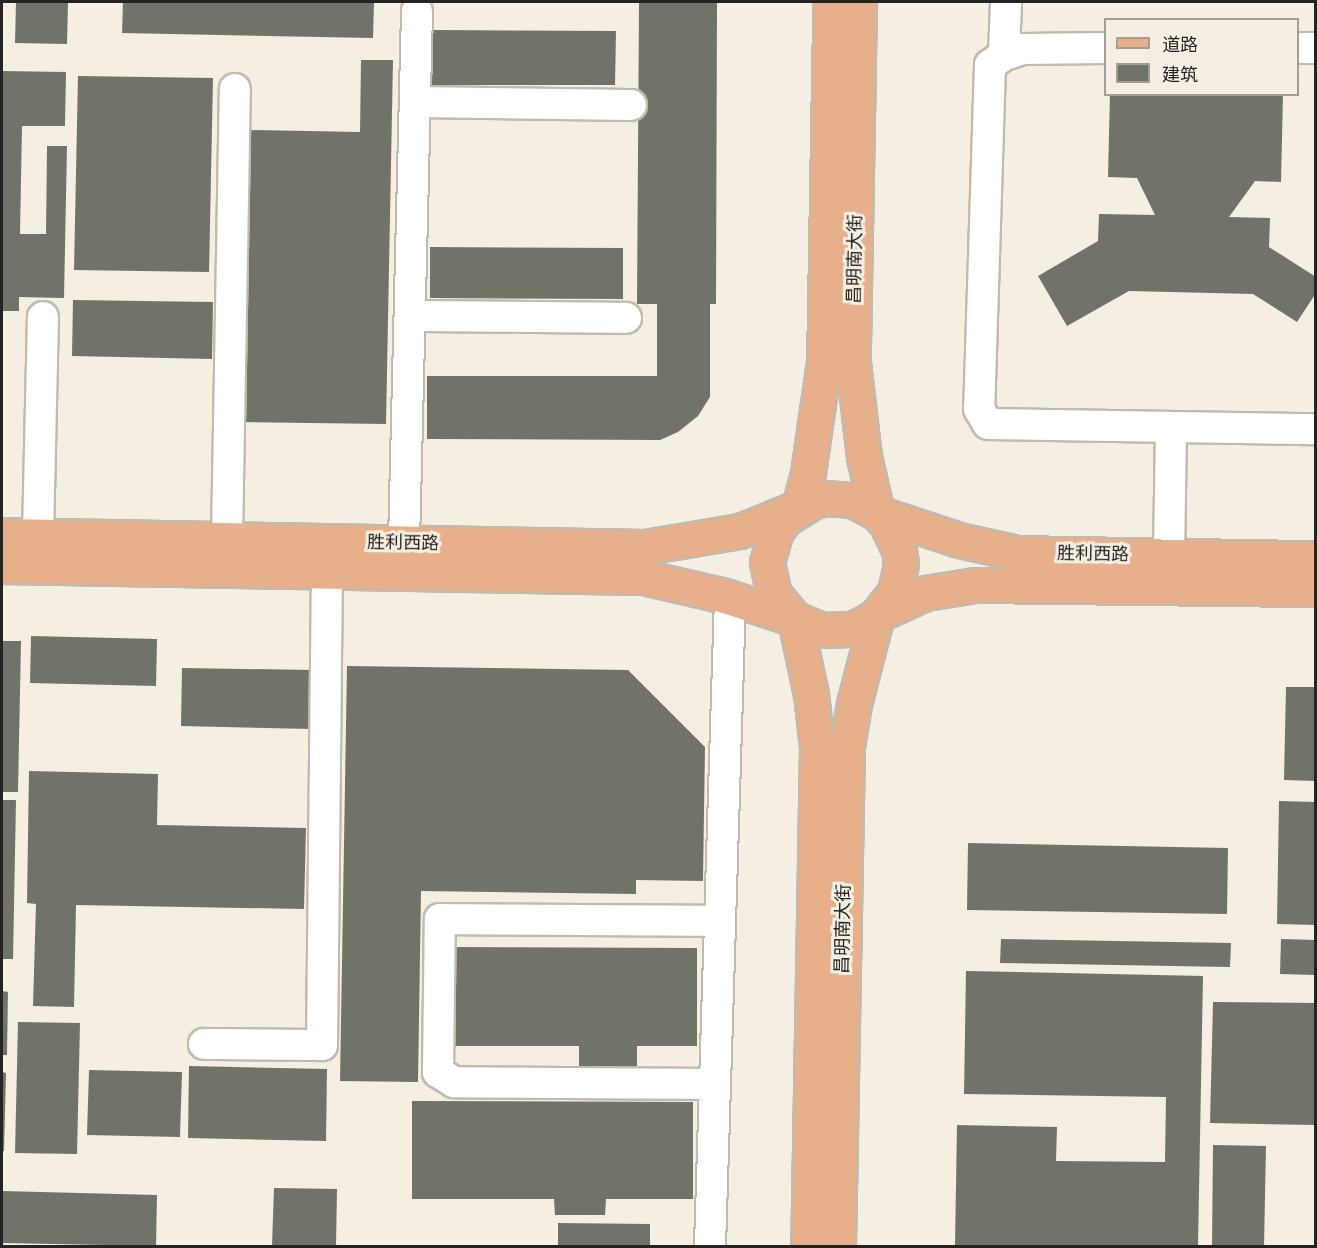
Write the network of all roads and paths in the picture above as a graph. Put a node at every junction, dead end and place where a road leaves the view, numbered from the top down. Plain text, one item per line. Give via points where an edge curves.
1 (830, 2) edge
2 (859, 2) edge
3 (1006, 2) edge
4 (417, 11) dead end
5 (1104, 48) edge
6 (1299, 48) edge
7 (1316, 48) edge
8 (1004, 55) junction
9 (236, 89) dead end
10 (415, 102) junction
11 (631, 105) dead end
12 (410, 316) junction
13 (43, 317) dead end
14 (626, 318) dead end
15 (1171, 427) junction
16 (1316, 429) edge
17 (799, 507) junction
18 (877, 513) junction
19 (2, 536) edge
20 (38, 536) junction
21 (227, 540) junction
22 (404, 543) junction
23 (1169, 556) junction
24 (1316, 558) edge
25 (2, 566) edge
26 (327, 572) junction
27 (1316, 589) edge
28 (730, 598) junction
29 (877, 615) junction
30 (795, 619) junction
31 (720, 921) junction
32 (204, 1044) dead end
33 (715, 1084) junction
34 (710, 1246) edge
35 (808, 1246) edge
36 (838, 1246) edge

1 - 17 main road, 昌明南大街 via 824,362 808,473
2 - 18 main road, 昌明南大街 via 853,363 864,457
3 - 8 lane
4 - 10 lane
5 - 8 lane via 1023,49
6 - 7 lane
8 - 15 lane via 990,65 979,409 988,424
9 - 21 lane
10 - 11 lane
10 - 12 lane
12 - 14 lane
12 - 22 lane
13 - 20 lane
15 - 16 lane
15 - 23 lane
17 - 18 main road via 825,498 839,498 853,500
17 - 22 main road, 胜利西路 via 740,531 645,547
17 - 30 main road via 776,531 767,562 774,594
18 - 23 main road, 胜利西路 via 958,540 1017,553
18 - 29 main road via 894,536 901,564 895,592
19 - 20 main road, 胜利西路
20 - 21 main road, 胜利西路
21 - 22 main road, 胜利西路
23 - 24 main road, 胜利西路
25 - 26 main road, 胜利西路
26 - 28 main road, 胜利西路 via 644,577
26 - 32 lane via 322,1045
27 - 29 main road, 胜利西路 via 975,585 925,593
28 - 30 main road, 胜利西路
28 - 31 lane
29 - 30 main road via 837,631 822,630
29 - 36 main road, 昌明南大街 via 847,746
30 - 35 main road, 昌明南大街 via 811,694 817,747
31 - 33 lane
31 - 33 lane via 440,919 438,1072 454,1082
33 - 34 lane

